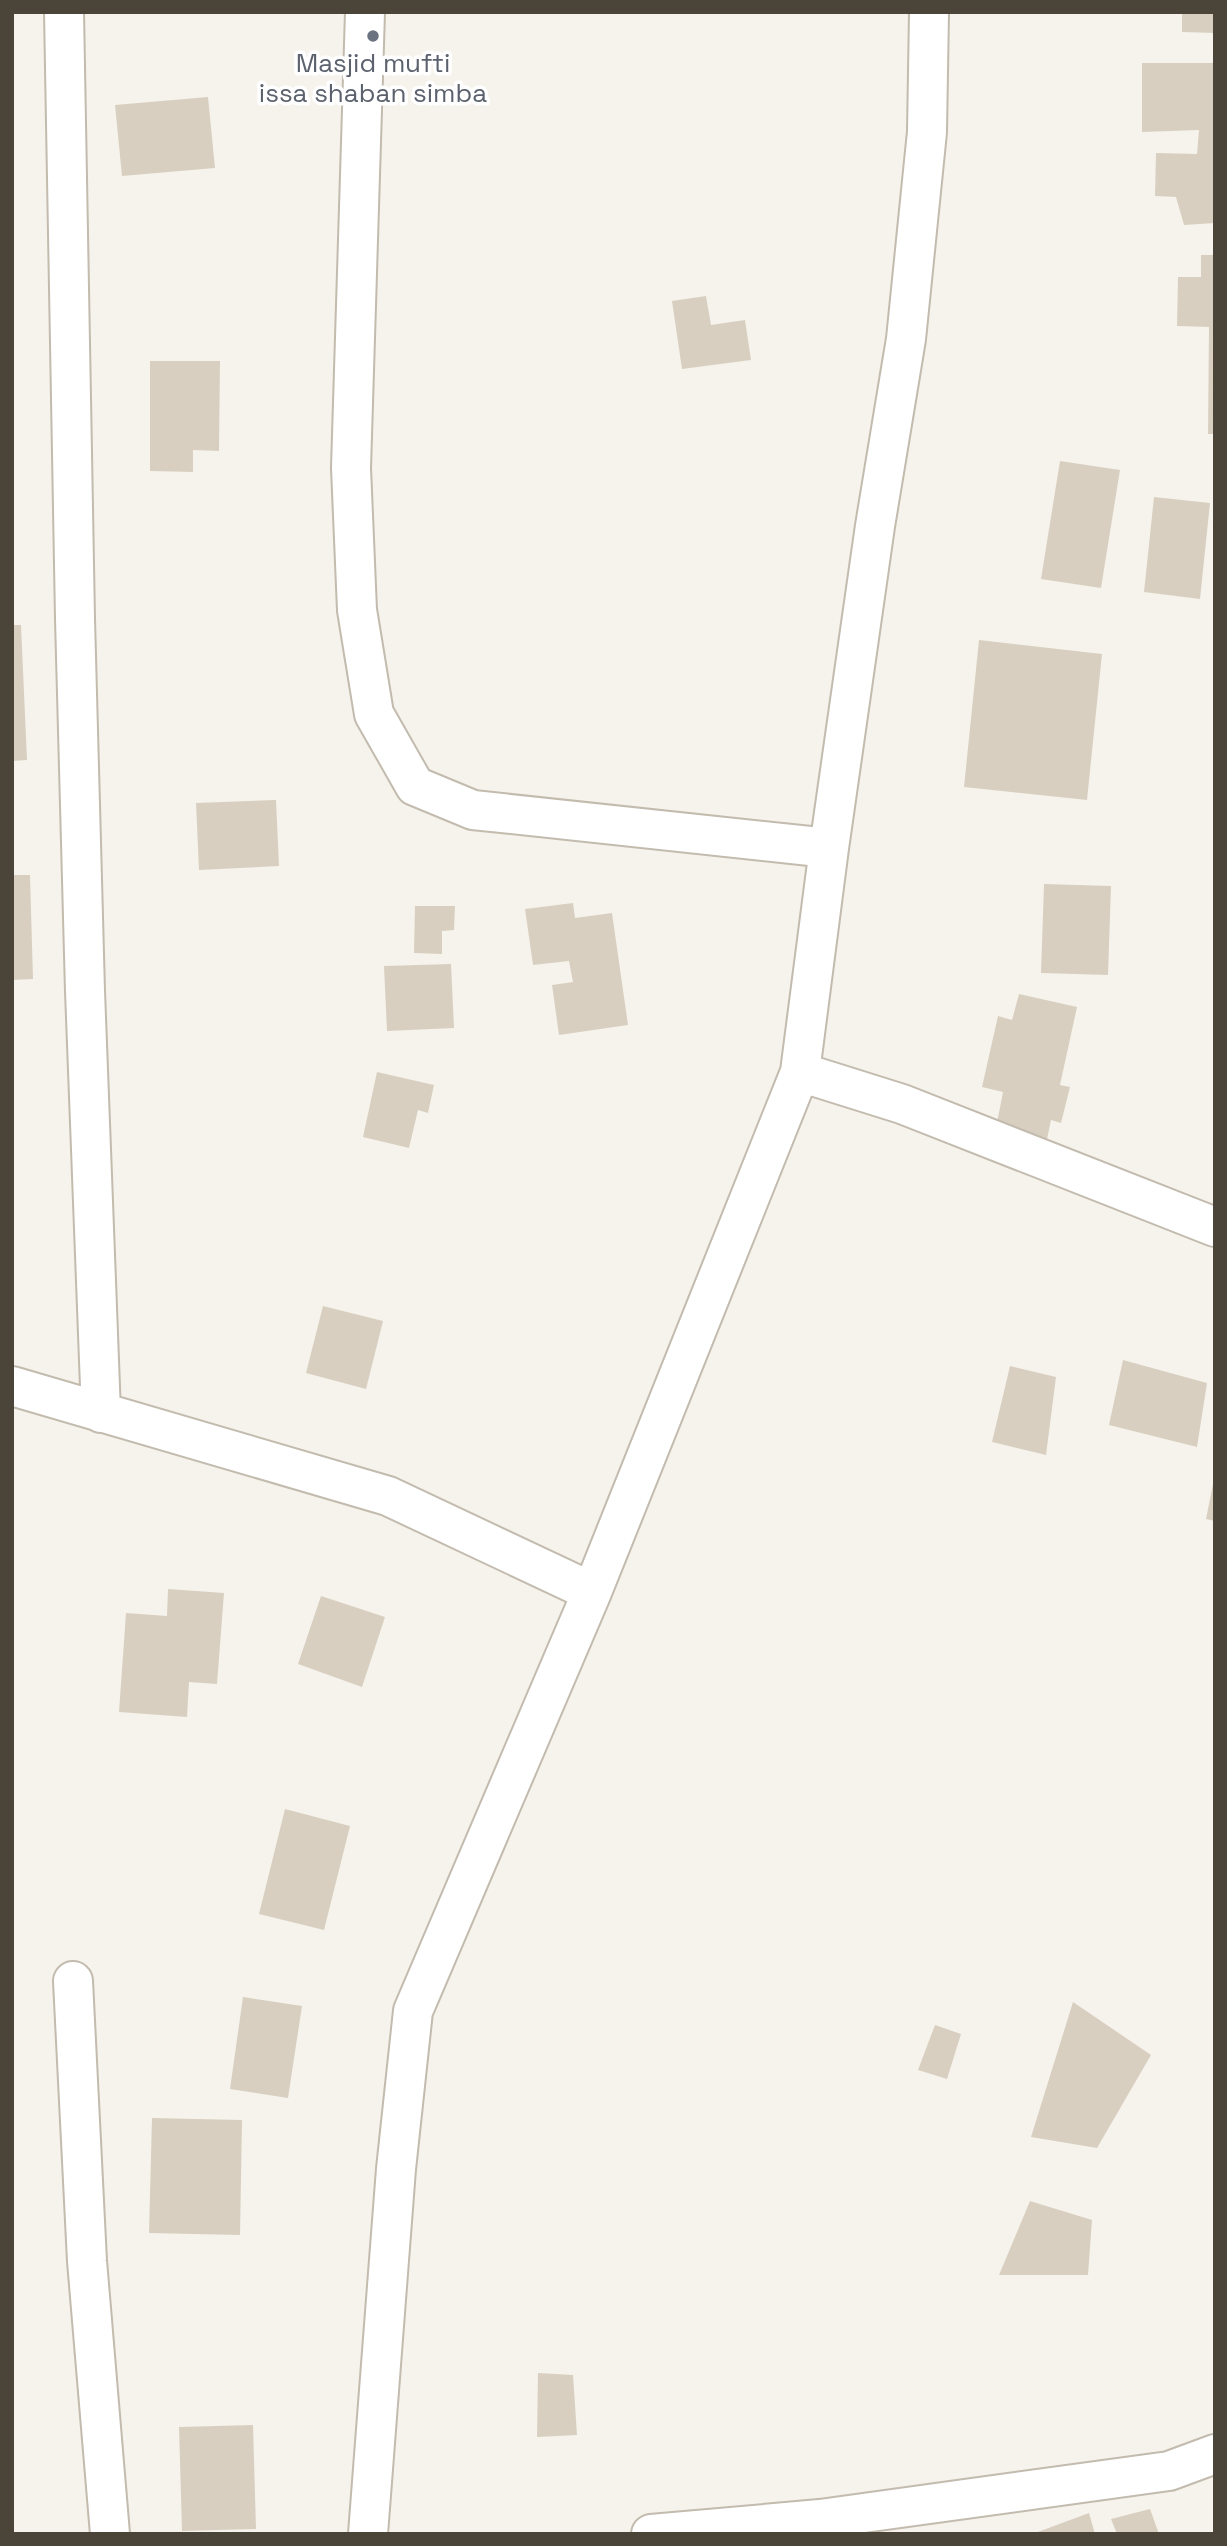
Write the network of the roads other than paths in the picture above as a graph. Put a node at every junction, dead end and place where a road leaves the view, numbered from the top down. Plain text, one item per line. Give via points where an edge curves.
1 (64, 12) edge
2 (365, 12) edge
3 (929, 12) edge
4 (829, 848) junction
5 (800, 1072) junction
6 (1215, 1227) edge
7 (12, 1386) edge
8 (101, 1413) junction
9 (592, 1592) junction
10 (73, 1982) dead end
11 (1215, 2454) edge
12 (822, 2526) edge
13 (110, 2534) edge
14 (369, 2534) edge
15 (651, 2534) edge

1 - 8 street via 75,633
2 - 4 street via 351,468 356,610 374,714 415,786 473,810
3 - 4 street via 927,132 906,339
4 - 5 street
5 - 6 street via 902,1104
5 - 9 street
7 - 8 street
8 - 9 street via 388,1496
9 - 14 street via 413,2011 396,2169
10 - 13 street via 87,2261
11 - 12 street via 1169,2471
12 - 15 street

